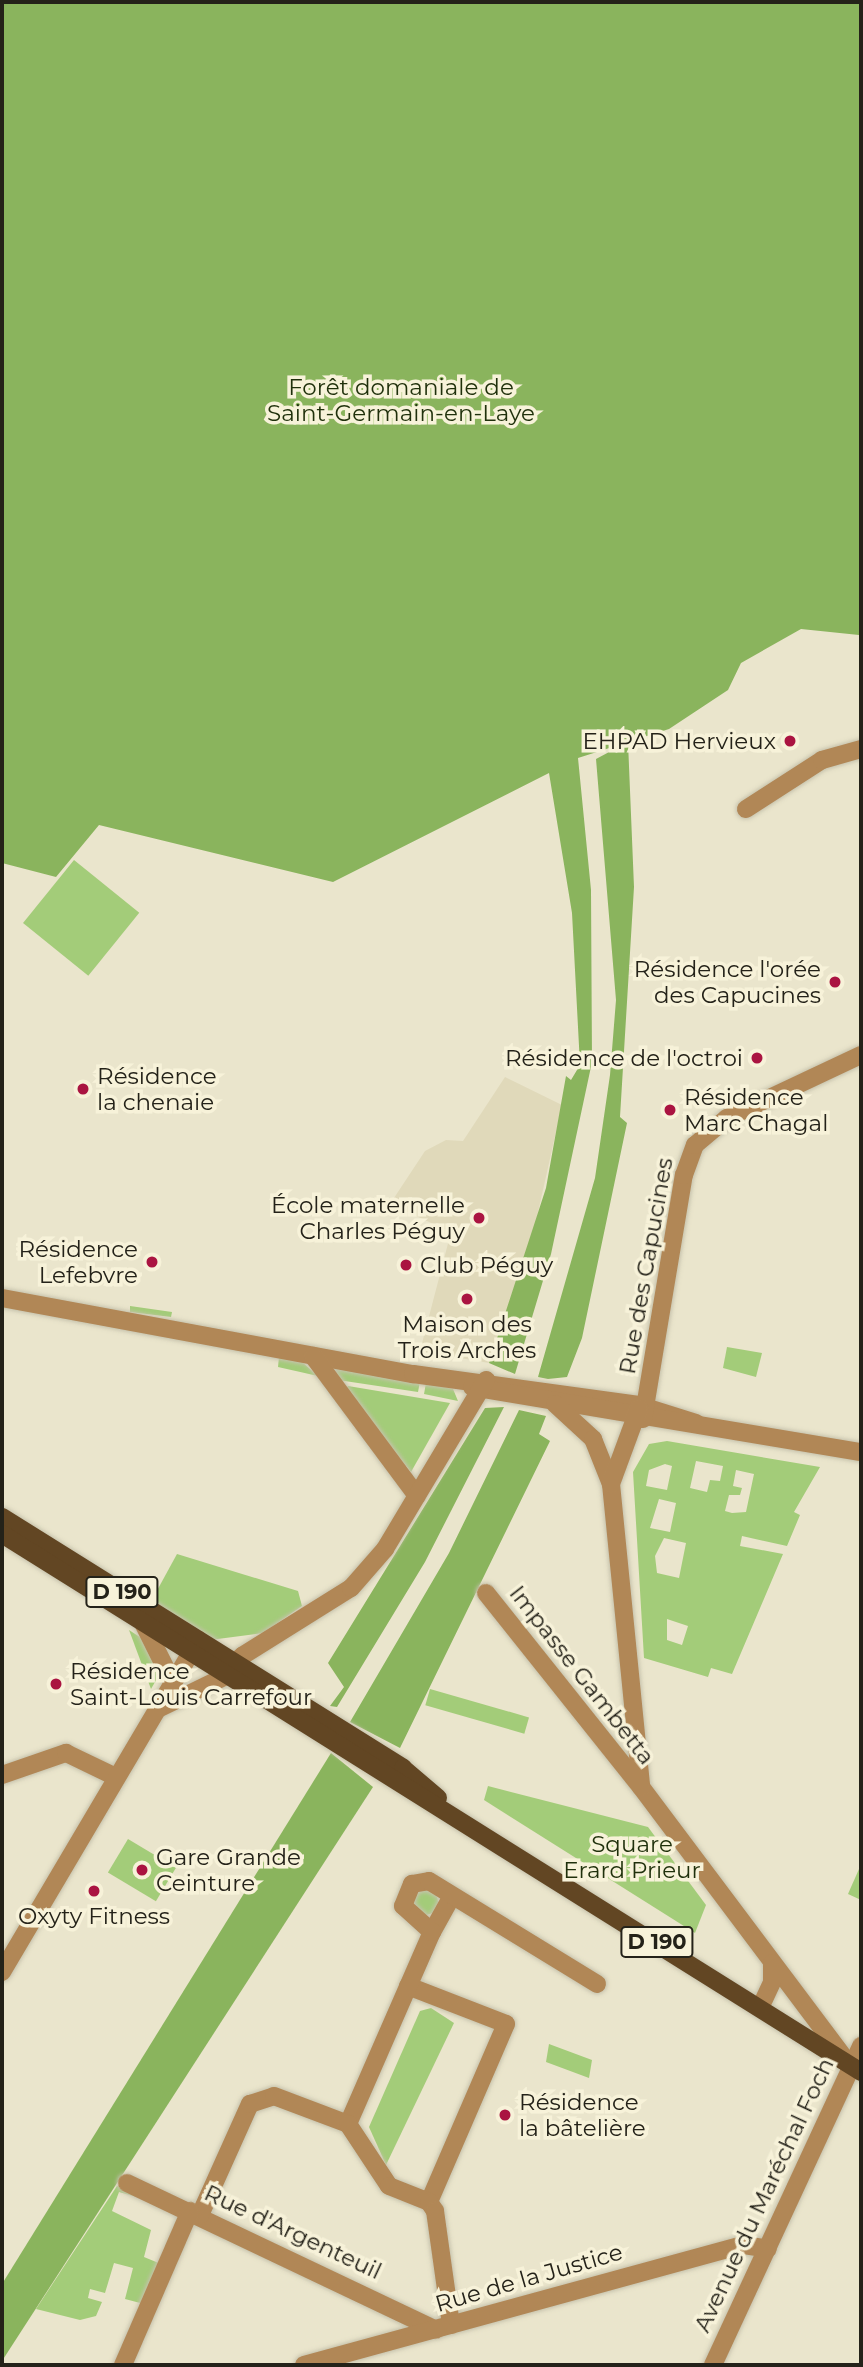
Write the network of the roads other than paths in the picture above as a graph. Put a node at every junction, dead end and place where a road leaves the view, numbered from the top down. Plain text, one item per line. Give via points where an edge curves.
1 (861, 749) edge
2 (746, 808) dead end
3 (861, 1055) edge
4 (2, 1298) edge
5 (313, 1356) junction
6 (483, 1385) junction
7 (555, 1404) junction
8 (641, 1412) junction
9 (861, 1452) edge
10 (611, 1484) junction
11 (417, 1496) junction
12 (2, 1517) edge
13 (2, 1534) edge
14 (486, 1592) dead end
15 (143, 1623) junction
16 (202, 1651) junction
17 (230, 1669) junction
18 (175, 1687) junction
19 (2, 1775) edge
20 (116, 1777) junction
21 (641, 1787) junction
22 (462, 1818) junction
23 (452, 1896) junction
24 (432, 1933) junction
25 (772, 1962) junction
26 (2, 1972) edge
27 (597, 1984) dead end
28 (408, 1986) junction
29 (760, 2008) junction
30 (861, 2046) edge
31 (856, 2069) edge
32 (348, 2124) junction
33 (127, 2183) dead end
34 (429, 2202) junction
35 (195, 2213) junction
36 (768, 2249) junction
37 (443, 2328) junction
38 (123, 2365) edge
39 (304, 2365) edge
40 (713, 2365) edge

1 - 2 street via 822,760
3 - 8 street, Rue des Capucines via 727,1118 695,1144 684,1175
4 - 5 street
5 - 6 street
5 - 11 street
6 - 7 street
6 - 8 street
6 - 11 street
7 - 8 street
7 - 10 street via 593,1439
8 - 9 street
8 - 10 street, Rue des Capucines
10 - 21 street
11 - 17 street via 385,1549 351,1588
12 - 16 main road, D 190
13 - 15 main road, D 190
14 - 21 street, Impasse Gambetta
15 - 16 main road, D 190
15 - 18 street
16 - 17 main road, D 190
16 - 18 street
17 - 18 street
17 - 22 main road, D 190 via 343,1752
17 - 22 main road, D 190 via 403,1768
18 - 20 street
19 - 20 street via 38,1757 73,1754
20 - 26 street
21 - 25 street, Impasse Gambetta
22 - 29 main road, D 190
23 - 24 street
23 - 24 street via 424,1880 404,1893 408,1915
23 - 27 street
24 - 28 street
25 - 29 street via 772,1982
25 - 31 street, Impasse Gambetta
28 - 32 street
28 - 34 street via 506,2024
29 - 31 main road, D 190
30 - 31 street, Avenue du Maréchal Foch
31 - 36 street, Avenue du Maréchal Foch
32 - 34 street via 389,2186
32 - 35 street via 274,2096 257,2100 245,2111
33 - 35 street, Rue d'Argenteuil
34 - 37 street
35 - 37 street, Rue d'Argenteuil
35 - 38 street
36 - 37 street, Rue de la Justice via 744,2245
36 - 40 street, Avenue du Maréchal Foch
37 - 39 street, Rue de la Justice

